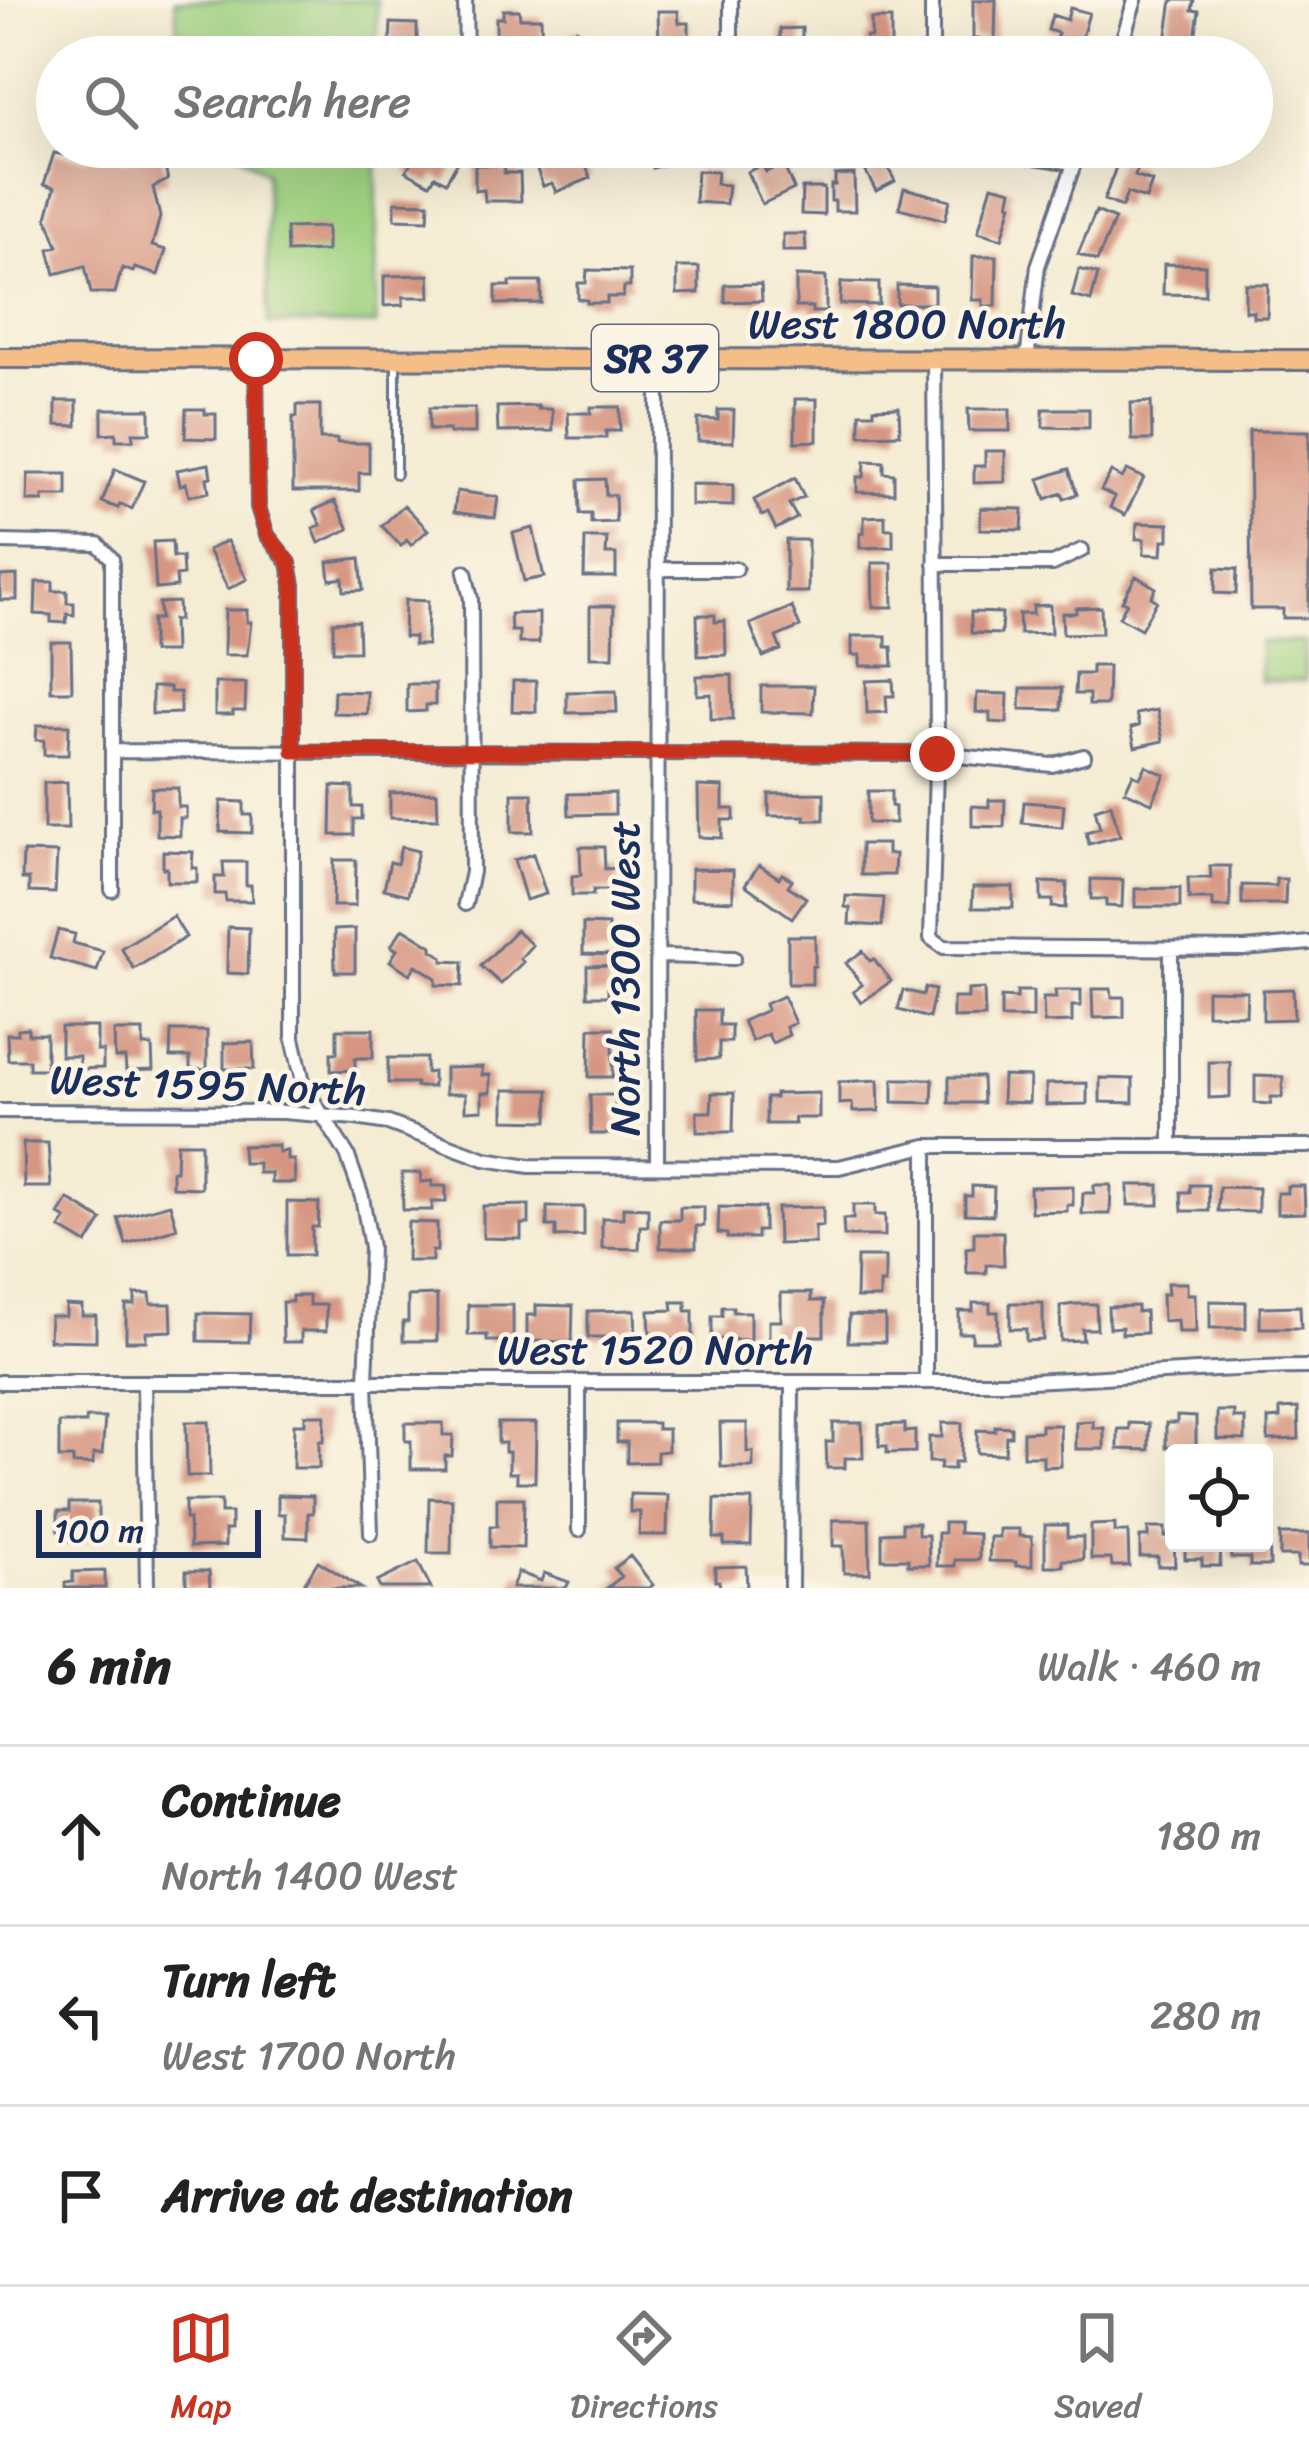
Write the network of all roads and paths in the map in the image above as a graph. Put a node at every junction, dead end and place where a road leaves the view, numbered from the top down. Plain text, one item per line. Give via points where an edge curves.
1 (465, 0) edge
2 (731, 0) edge
3 (932, 0) edge
4 (1135, 0) edge
5 (466, 36) edge
6 (731, 36) edge
7 (932, 36) edge
8 (1124, 36) edge
9 (1072, 168) edge
10 (0, 358) edge
11 (396, 358) junction
12 (658, 358) junction
13 (256, 359) junction
14 (934, 360) junction
15 (1027, 360) junction
16 (1309, 360) edge
17 (396, 474) dead end
18 (0, 542) edge
19 (1082, 550) dead end
20 (935, 564) junction
21 (658, 568) junction
22 (736, 568) dead end
23 (465, 572) dead end
24 (112, 751) junction
25 (293, 751) junction
26 (471, 752) junction
27 (657, 753) junction
28 (937, 754) junction
29 (1084, 756) dead end
30 (112, 890) dead end
31 (465, 904) dead end
32 (1309, 943) edge
33 (1171, 949) junction
34 (658, 956) junction
35 (734, 958) dead end
36 (0, 1111) edge
37 (320, 1115) junction
38 (926, 1146) junction
39 (1171, 1146) junction
40 (1309, 1146) edge
41 (657, 1166) junction
42 (1309, 1367) edge
43 (0, 1382) edge
44 (144, 1382) junction
45 (366, 1382) junction
46 (579, 1382) junction
47 (792, 1382) junction
48 (926, 1382) junction
49 (579, 1530) dead end
50 (371, 1533) dead end
51 (147, 1588) edge
52 (791, 1588) edge

1 - 5 street
2 - 6 street
3 - 7 street
4 - 8 street
9 - 15 street via 1038,266
10 - 13 main road, West 1800 North / SR 37
11 - 12 main road, West 1800 North / SR 37
11 - 13 main road, West 1800 North / SR 37
11 - 17 lane
12 - 14 main road, West 1800 North / SR 37
12 - 21 street, North 1300 West
13 - 25 street via 258,507 293,585
14 - 15 main road, West 1800 North / SR 37
14 - 20 street
15 - 16 main road, West 1800 North / SR 37
18 - 24 street via 98,544 112,560
19 - 20 street via 1053,564
20 - 28 street
21 - 22 street
21 - 27 street, North 1300 West
23 - 26 street
24 - 25 street
24 - 30 street
25 - 26 street
25 - 37 street via 293,1038
26 - 27 street
26 - 31 street
27 - 28 street
27 - 34 street, North 1300 West
28 - 29 street via 1052,765
28 - 33 street via 931,938 944,947
32 - 33 street
33 - 39 street
34 - 35 street
34 - 41 street, North 1300 West
36 - 37 street, West 1595 North
37 - 41 street, West 1595 North via 388,1124 484,1159 530,1166
37 - 45 street via 346,1154 371,1246
38 - 39 street, West 1595 North
38 - 41 street, West 1595 North via 839,1167
38 - 48 street
39 - 40 street, West 1595 North
42 - 48 street, West 1520 North
43 - 44 street, West 1520 North
44 - 45 street, West 1520 North
44 - 51 street
45 - 46 street, West 1520 North
45 - 50 street
46 - 47 street, West 1520 North
46 - 49 street
47 - 48 street, West 1520 North
47 - 52 street

